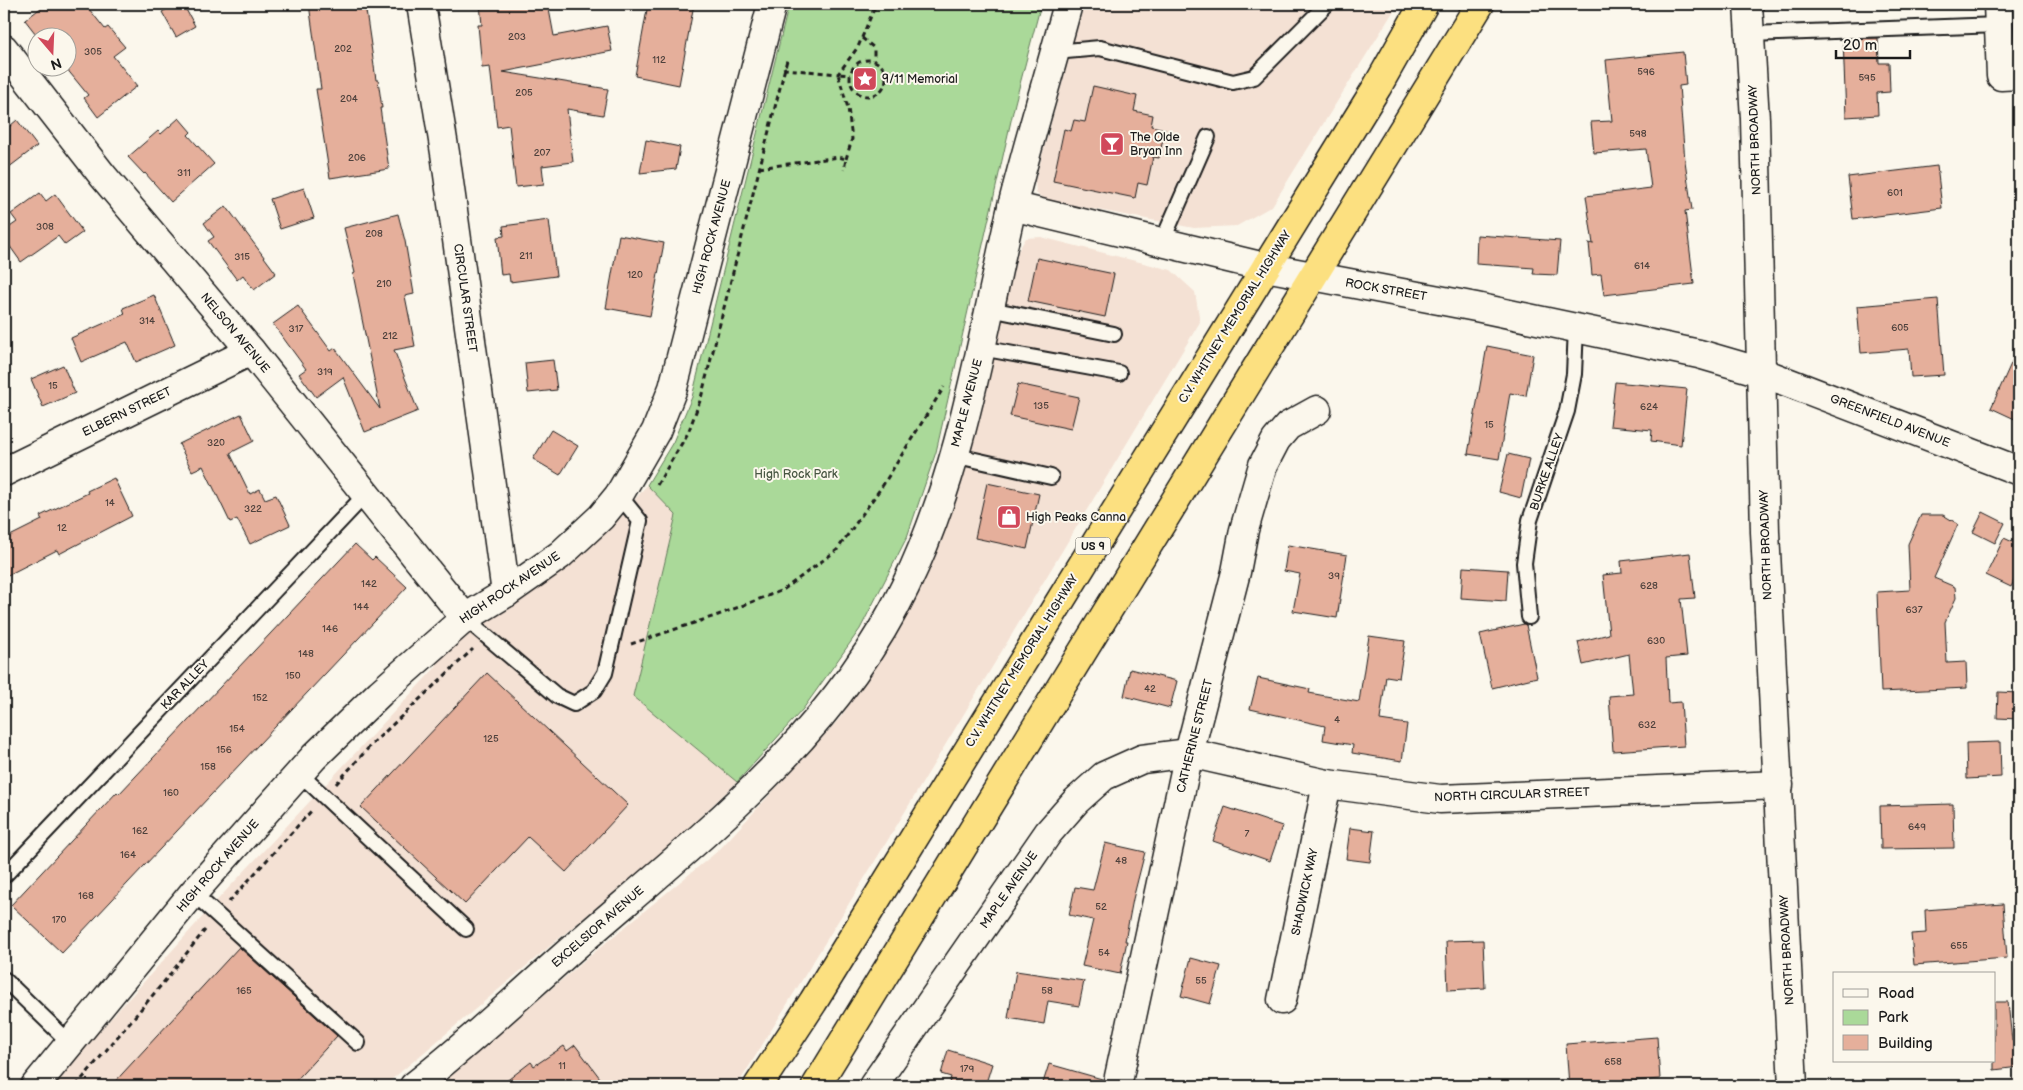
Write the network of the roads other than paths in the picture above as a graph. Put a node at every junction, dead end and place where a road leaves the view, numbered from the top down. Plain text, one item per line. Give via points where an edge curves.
1 (421, 4) edge
2 (772, 4) edge
3 (1068, 4) edge
4 (1327, 4) edge
5 (1424, 4) edge
6 (1480, 4) edge
7 (1748, 4) edge
8 (1999, 14) edge
9 (1750, 34) junction
10 (4, 49) edge
11 (1055, 52) junction
12 (2019, 75) edge
13 (1208, 137) dead end
14 (1012, 206) junction
15 (1162, 242) junction
16 (1265, 268) junction
17 (1313, 277) junction
18 (990, 309) junction
19 (1576, 328) junction
20 (1114, 334) dead end
21 (981, 348) junction
22 (251, 351) junction
23 (1761, 372) junction
24 (1120, 373) dead end
25 (1317, 410) dead end
26 (953, 455) junction
27 (2019, 471) edge
28 (4, 472) edge
29 (1051, 477) dead end
30 (366, 494) junction
31 (619, 495) junction
32 (506, 593) junction
33 (1529, 617) dead end
34 (465, 618) junction
35 (1190, 753) junction
36 (778, 763) joint
37 (299, 774) junction
38 (1327, 784) junction
39 (1779, 785) junction
40 (4, 876) edge
41 (193, 893) junction
42 (466, 929) dead end
43 (4, 979) edge
44 (1282, 1000) dead end
45 (70, 1042) junction
46 (358, 1043) dead end
47 (35, 1086) edge
48 (414, 1086) edge
49 (758, 1086) edge
50 (816, 1086) edge
51 (874, 1086) edge
52 (1116, 1086) edge
53 (1793, 1086) edge

1 - 32 street, CIRCULAR STREET
2 - 31 street, HIGH ROCK AVENUE via 673,388 656,431
3 - 11 street, MAPLE AVENUE
4 - 11 lane via 1254,77 1233,82 1100,48
5 - 16 highway, C.V. WHITNEY MEMORIAL HIGHWAY / US 9 via 1377,87
6 - 17 highway
7 - 9 street, NORTH BROADWAY
8 - 9 lane
8 - 12 street via 2001,76
9 - 23 street, NORTH BROADWAY
10 - 22 street, NELSON AVENUE via 103,176
11 - 14 street, MAPLE AVENUE
13 - 15 lane
14 - 15 street, ROCK STREET
14 - 18 street, MAPLE AVENUE
15 - 16 street, ROCK STREET
16 - 17 street, ROCK STREET
16 - 49 highway, C.V. WHITNEY MEMORIAL HIGHWAY / US 9
17 - 19 street, ROCK STREET
17 - 50 highway
18 - 20 lane
18 - 21 street, MAPLE AVENUE
19 - 23 street, ROCK STREET via 1699,354
19 - 33 lane, BURKE ALLEY via 1574,374 1567,412 1530,520 1524,563
21 - 24 lane
21 - 26 street, MAPLE AVENUE
22 - 28 street, ELBERN STREET
22 - 30 street, NELSON AVENUE
23 - 27 street, GREENFIELD AVENUE
23 - 39 street, NORTH BROADWAY via 1765,532
25 - 35 street, CATHERINE STREET via 1288,426 1276,440 1263,465
26 - 29 lane
26 - 36 street, MAPLE AVENUE via 940,504 890,616 824,712
30 - 34 street, NELSON AVENUE
30 - 40 lane, KAR ALLEY
31 - 32 street, HIGH ROCK AVENUE via 601,517 560,555
31 - 34 lane via 640,521 605,673 594,691 574,704 558,696
32 - 34 street, HIGH ROCK AVENUE
34 - 37 street, HIGH ROCK AVENUE via 380,693
35 - 38 street, NORTH CIRCULAR STREET
35 - 51 street, MAPLE AVENUE via 1142,759 1104,776 1076,802 1048,833
35 - 52 street, CATHERINE STREET
36 - 48 street, EXCELSIOR AVENUE via 716,824 454,1055
37 - 41 street, HIGH ROCK AVENUE
37 - 42 lane
38 - 39 street, NORTH CIRCULAR STREET via 1440,799
38 - 44 street, SHADWICK WAY
39 - 53 street, NORTH BROADWAY
41 - 45 street, HIGH ROCK AVENUE
41 - 46 lane
43 - 45 lane
45 - 47 street, HIGH ROCK AVENUE

